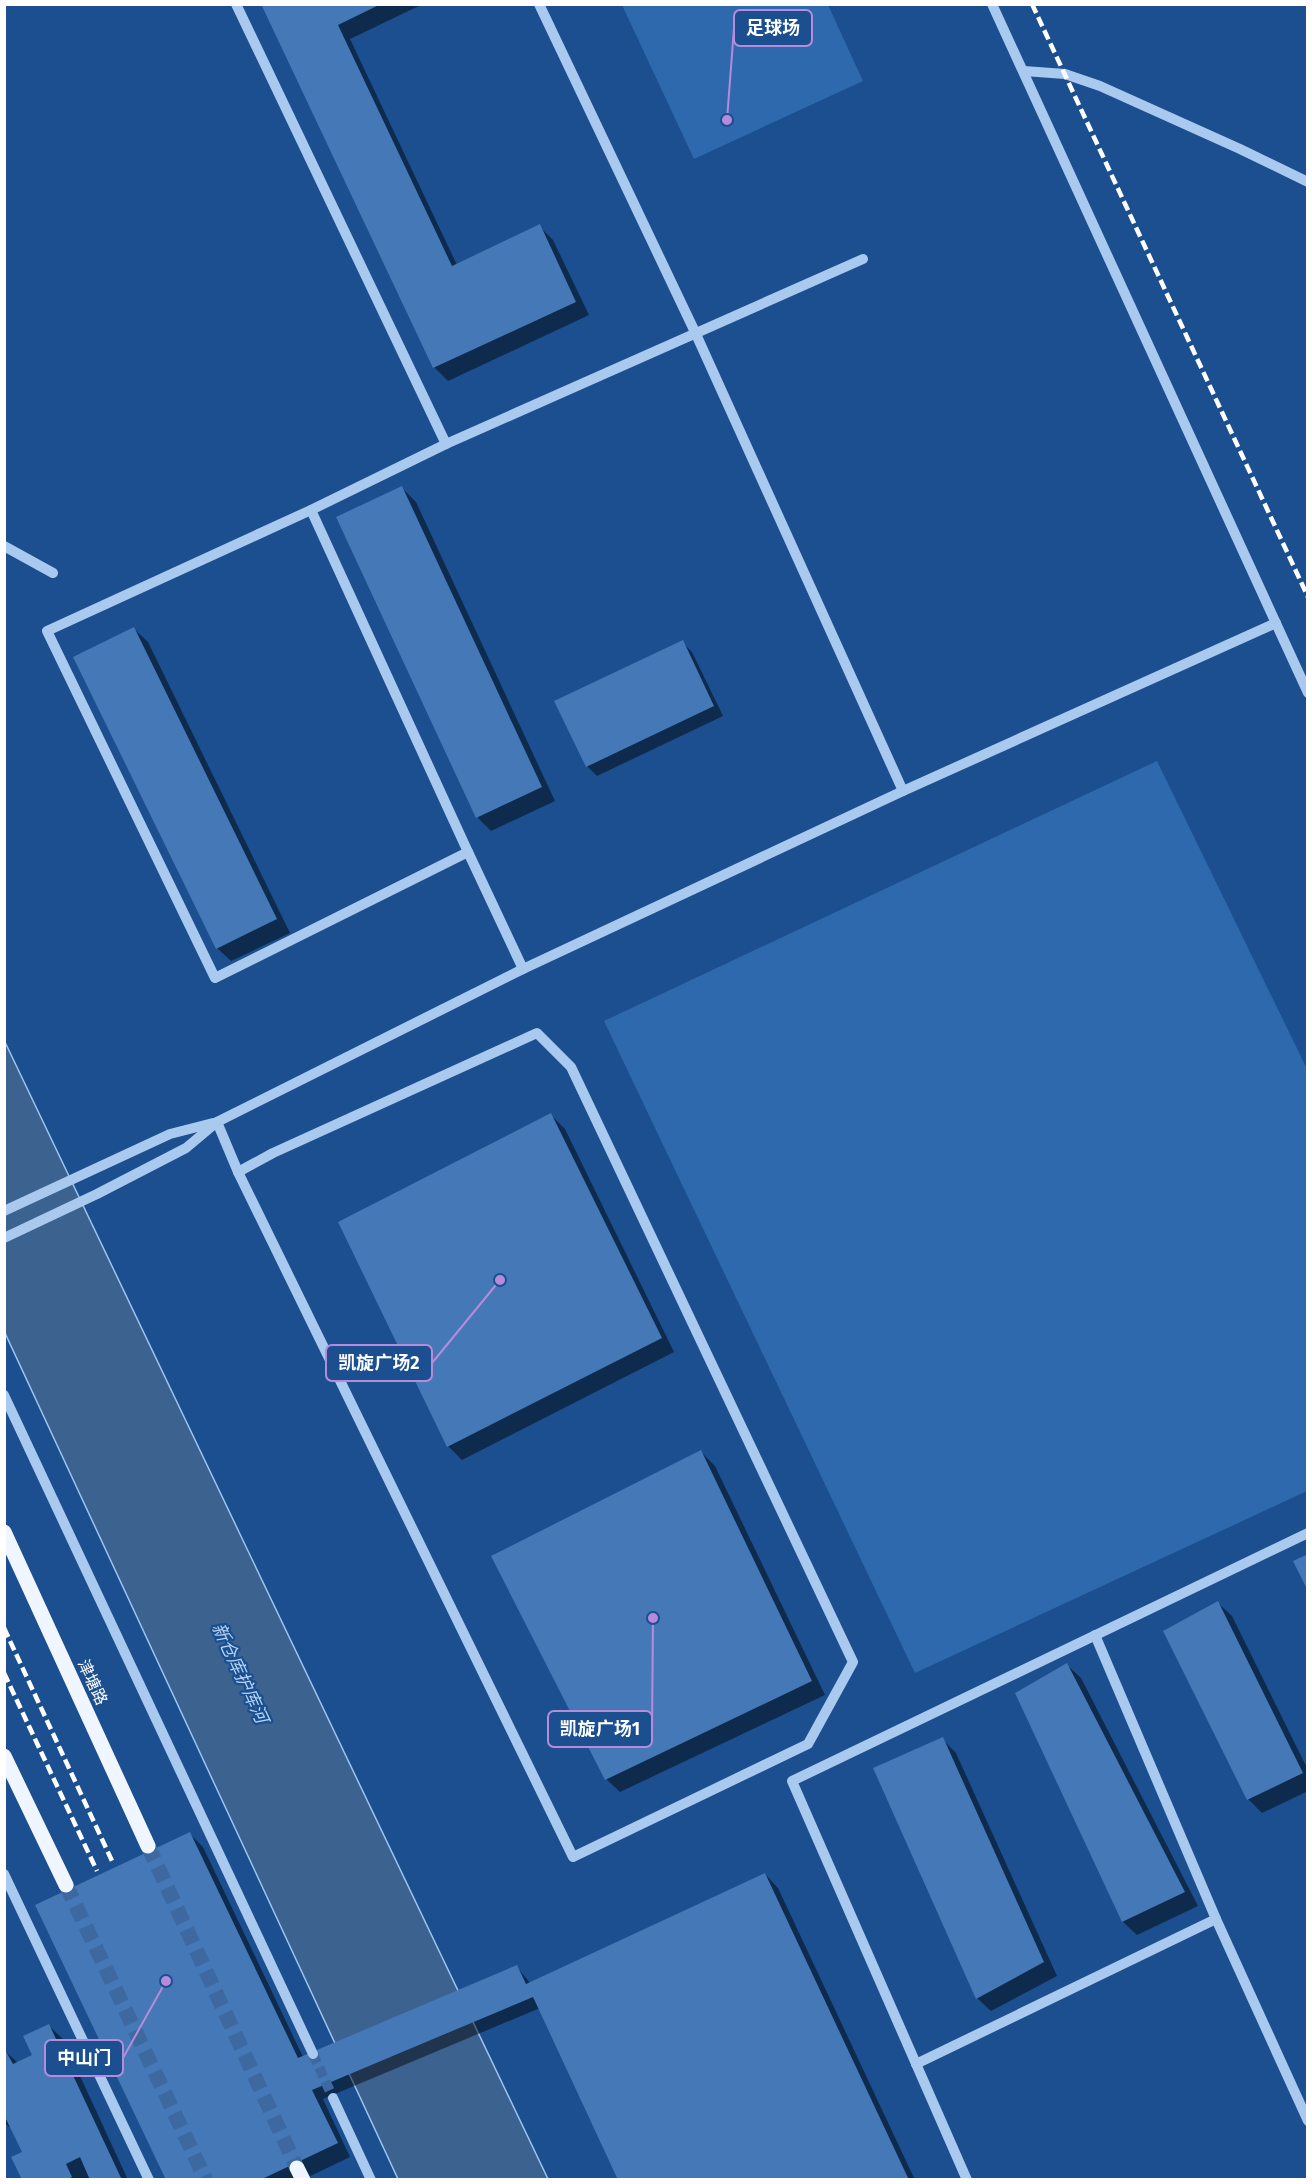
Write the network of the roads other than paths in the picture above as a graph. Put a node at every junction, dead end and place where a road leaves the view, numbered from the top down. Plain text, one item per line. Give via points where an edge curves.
1 (236, 4) edge
2 (539, 4) edge
3 (992, 4) edge
4 (1024, 71) junction
5 (1308, 182) edge
6 (863, 259) dead end
7 (695, 332) junction
8 (446, 444) junction
9 (311, 510) junction
10 (4, 546) edge
11 (53, 573) dead end
12 (1276, 623) junction
13 (1308, 693) edge
14 (903, 791) junction
15 (468, 852) junction
16 (523, 969) junction
17 (217, 1122) junction
18 (238, 1172) junction
19 (4, 1211) edge
20 (4, 1238) edge
21 (4, 1395) edge
22 (4, 1532) edge
23 (1308, 1533) edge
24 (1095, 1635) junction
25 (4, 1756) edge
26 (148, 1846) tunnel mouth
27 (4, 1874) edge
28 (66, 1885) tunnel mouth
29 (1216, 1919) junction
30 (313, 2054) tunnel mouth
31 (916, 2064) junction
32 (333, 2098) tunnel mouth
33 (1308, 2121) edge
34 (149, 2180) edge
35 (371, 2180) edge
36 (967, 2180) edge

1 - 8 street
2 - 7 street
3 - 4 street
4 - 5 street via 1065,74 1100,86
4 - 12 street
6 - 7 street
7 - 8 street
7 - 14 street
8 - 9 street
9 - 15 street
9 - 15 street via 47,631 215,978
10 - 11 street
12 - 13 street
12 - 14 street
14 - 16 street
15 - 16 street
16 - 17 street
17 - 18 street
17 - 19 street via 170,1134
17 - 20 street via 186,1148
18 - 18 street via 537,1033 571,1067 853,1662 808,1744 573,1857
21 - 30 street
22 - 26 main road, 津塘路
23 - 24 street
24 - 29 street
24 - 31 street via 792,1781
25 - 28 main road
27 - 34 street
29 - 31 street
29 - 33 street
31 - 36 street
32 - 35 street

